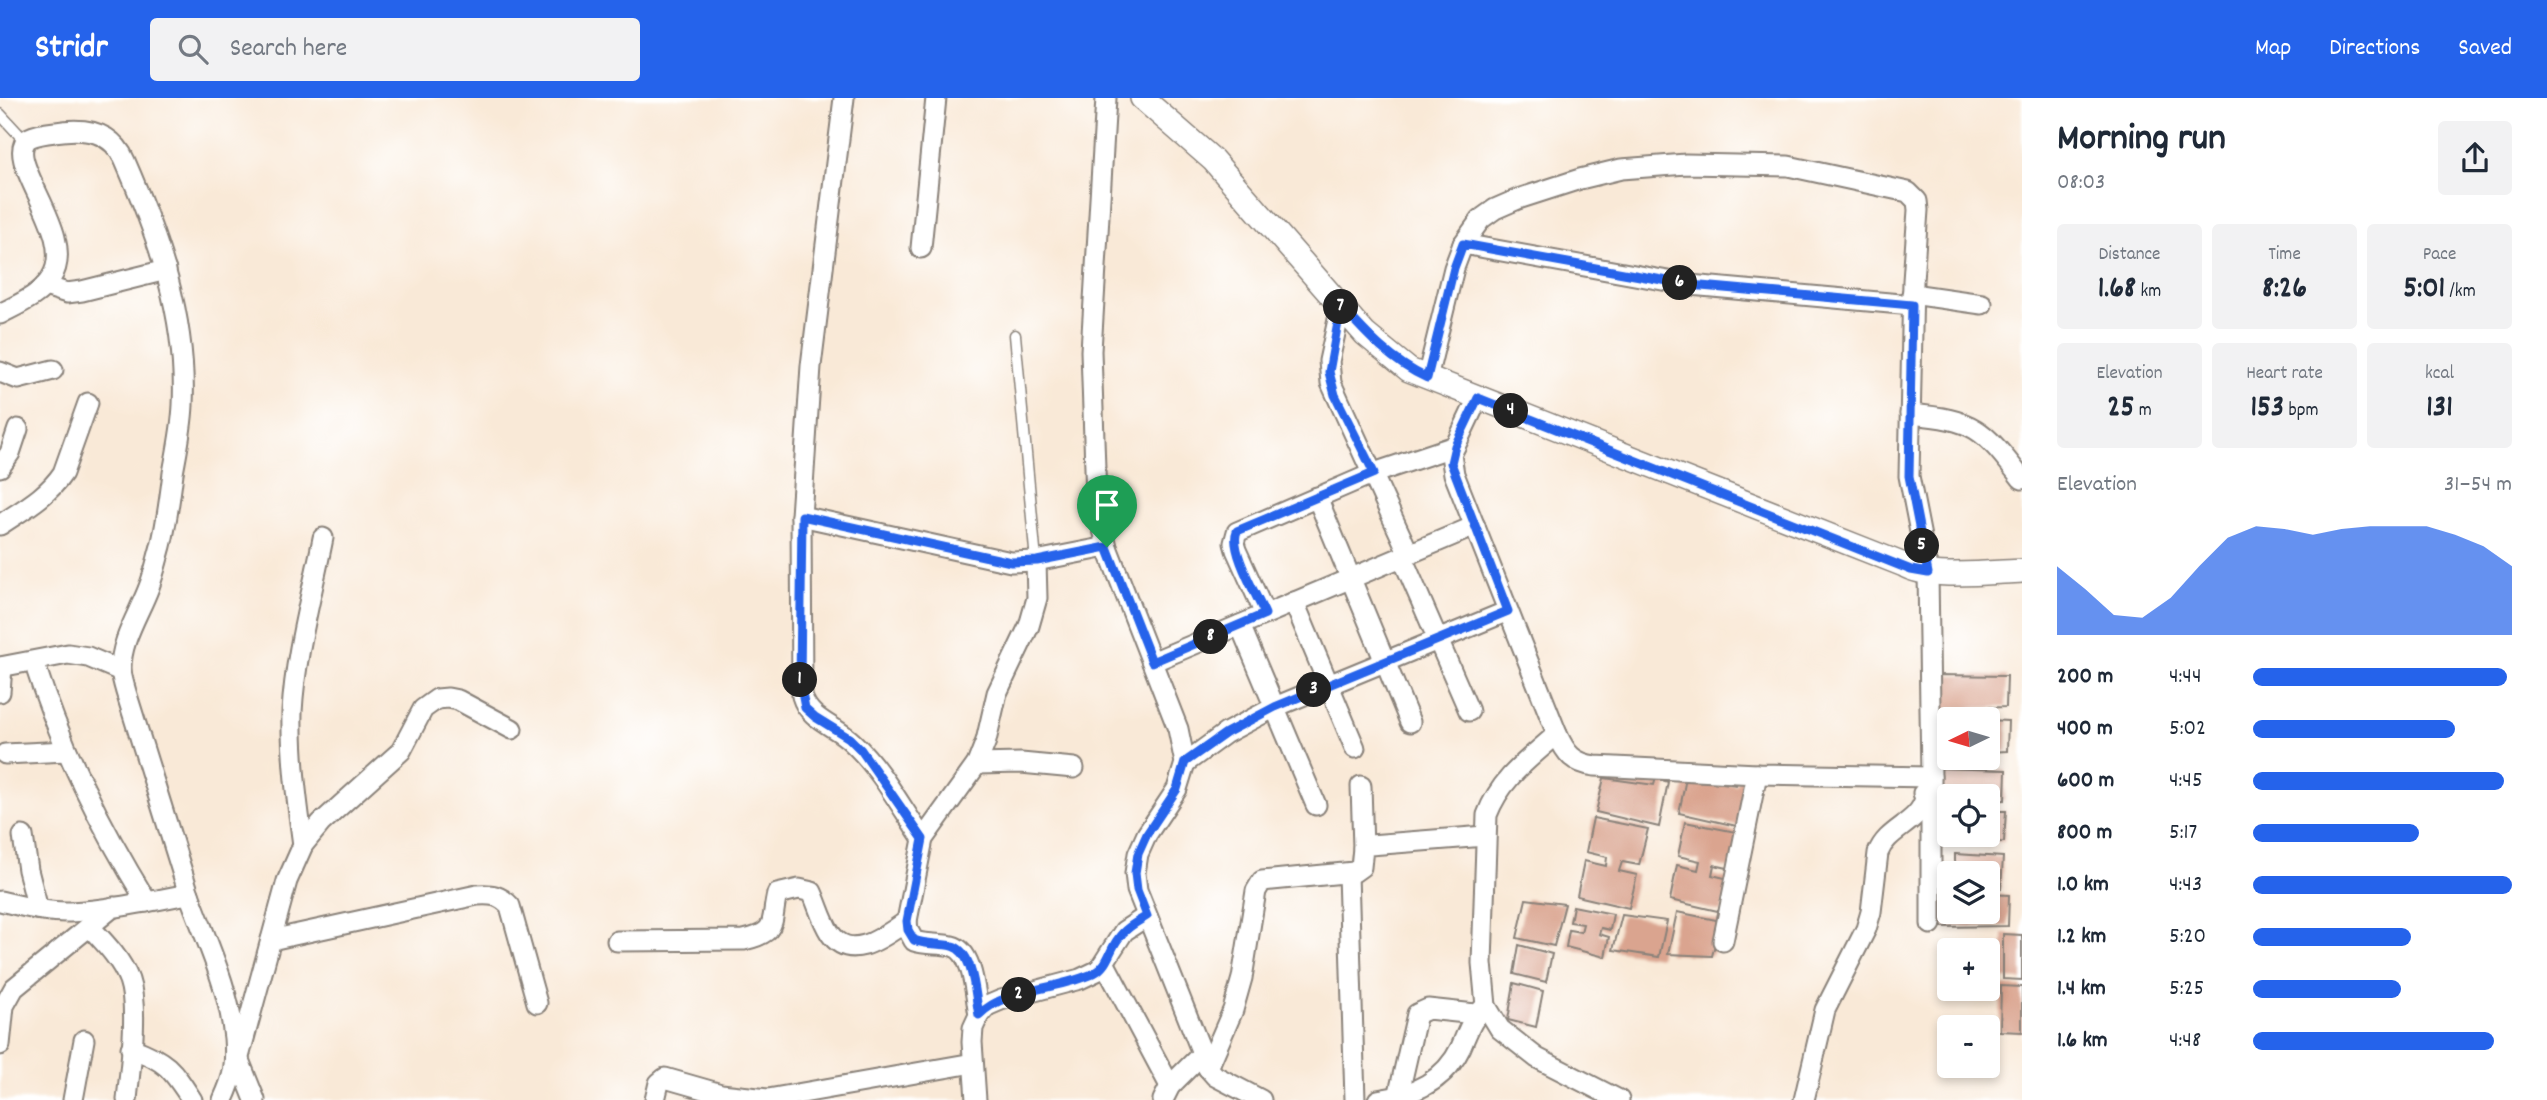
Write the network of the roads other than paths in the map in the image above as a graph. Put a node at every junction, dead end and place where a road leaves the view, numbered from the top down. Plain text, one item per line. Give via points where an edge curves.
1 (844, 98) edge
2 (936, 98) edge
3 (1106, 98) edge
4 (1142, 98) edge
5 (0, 114) edge
6 (25, 141) junction
7 (1463, 244) junction
8 (921, 248) dead end
9 (166, 270) junction
10 (45, 286) junction
11 (1912, 299) junction
12 (1982, 304) dead end
13 (1341, 306) junction
14 (0, 314) edge
15 (1015, 335) dead end
16 (53, 370) dead end
17 (0, 372) edge
18 (1427, 378) junction
19 (1478, 398) junction
20 (88, 403) dead end
21 (1910, 414) junction
22 (18, 429) dead end
23 (1455, 446) junction
24 (0, 467) edge
25 (1374, 473) junction
26 (2022, 480) edge
27 (1317, 497) junction
28 (802, 516) junction
29 (0, 525) edge
30 (1475, 526) junction
31 (323, 538) dead end
32 (1107, 547) junction
33 (1405, 555) junction
34 (1037, 561) junction
35 (2022, 571) edge
36 (1928, 573) junction
37 (1350, 579) junction
38 (1294, 602) junction
39 (1508, 611) junction
40 (1265, 614) junction
41 (1240, 625) junction
42 (1437, 640) junction
43 (34, 662) junction
44 (1152, 662) junction
45 (1384, 662) junction
46 (1, 667) edge
47 (121, 671) junction
48 (1328, 684) junction
49 (0, 692) edge
50 (1275, 707) junction
51 (1469, 711) dead end
52 (1409, 722) dead end
53 (512, 729) dead end
54 (1557, 734) junction
55 (1355, 748) dead end
56 (67, 751) junction
57 (5, 754) dead end
58 (1185, 762) junction
59 (977, 764) junction
60 (1074, 768) dead end
61 (1757, 774) junction
62 (1923, 776) junction
63 (1361, 786) dead end
64 (1316, 805) dead end
65 (23, 836) dead end
66 (1485, 836) junction
67 (923, 839) junction
68 (303, 845) junction
69 (1363, 848) junction
70 (1348, 874) junction
71 (190, 894) junction
72 (0, 901) edge
73 (147, 902) junction
74 (113, 907) junction
75 (38, 909) junction
76 (1147, 916) junction
77 (907, 921) junction
78 (1931, 924) dead end
79 (90, 927) junction
80 (271, 940) junction
81 (617, 941) dead end
82 (1723, 941) dead end
83 (1105, 964) junction
84 (537, 1003) dead end
85 (1481, 1010) junction
86 (979, 1015) junction
87 (84, 1040) dead end
88 (0, 1045) edge
89 (131, 1048) junction
90 (1205, 1061) junction
91 (973, 1063) junction
92 (236, 1068) junction
93 (1166, 1093) edge
94 (1388, 1099) edge
95 (74, 1100) edge
96 (127, 1100) edge
97 (192, 1100) edge
98 (223, 1100) edge
99 (255, 1100) edge
100 (655, 1100) edge
101 (976, 1100) edge
102 (1261, 1100) edge
103 (1355, 1100) edge
104 (1619, 1100) edge
105 (1804, 1100) edge

1 - 28 street via 811,366
2 - 8 street
3 - 32 street via 1091,351 1097,498
4 - 13 street via 1213,160
5 - 6 lane
6 - 9 street via 69,129 99,132 113,141 147,211
6 - 10 street via 22,172 45,211 58,254 56,270
7 - 11 street via 1690,285
7 - 11 street via 1494,209 1620,169 1686,164 1788,166 1914,197 1918,210
7 - 18 street
9 - 10 street via 67,293
9 - 47 street via 181,343 183,406 162,544 127,637
10 - 14 street
11 - 12 street
11 - 21 street
13 - 18 street via 1385,352
13 - 25 street via 1329,372 1335,395
15 - 34 lane
16 - 17 street via 18,379
18 - 19 street
19 - 23 street
19 - 36 street
20 - 29 street via 56,484
21 - 26 street via 1970,425 1995,445
21 - 36 street via 1909,476
22 - 24 street
23 - 25 street
23 - 30 street via 1451,463
25 - 27 street
25 - 33 street
27 - 37 street
27 - 40 street via 1242,528 1234,536
28 - 34 street via 999,560
28 - 67 street via 800,682 805,708 861,750
30 - 33 street
30 - 39 street
31 - 68 street via 292,710
32 - 34 street
32 - 44 street
33 - 37 street
33 - 42 street
34 - 59 street via 1034,612 997,693
35 - 36 street
36 - 62 street
37 - 38 street
37 - 45 street
38 - 40 street
38 - 48 street
39 - 42 street
39 - 54 street
40 - 41 street
41 - 44 street
41 - 50 street
42 - 45 street
42 - 51 street
43 - 46 street
43 - 47 street via 68,654
43 - 56 street
44 - 58 street via 1178,729
45 - 48 street
45 - 52 street
46 - 49 street
47 - 71 street
48 - 50 street
48 - 55 street
50 - 58 street
50 - 64 street
53 - 68 street via 458,701 447,698 429,703 401,751 321,822
54 - 61 street via 1568,756 1583,765
54 - 66 street via 1503,782 1487,815
56 - 57 street
56 - 73 street via 97,817
58 - 76 street via 1177,789 1138,854 1137,890
59 - 60 street
59 - 67 street
61 - 62 street
61 - 82 street
62 - 78 street
62 - 105 street via 1924,806 1881,844 1866,929 1825,1010
63 - 69 street
65 - 75 street
66 - 69 street
66 - 85 street
67 - 77 street
68 - 80 street via 287,881
69 - 70 street via 1359,870
70 - 90 street via 1268,879 1259,885 1233,1010
70 - 103 street
71 - 73 street
71 - 92 street via 227,1000
72 - 75 street
73 - 74 street
74 - 75 street via 68,912
74 - 79 street
76 - 83 street via 1116,940
76 - 90 street
77 - 81 street via 875,942 850,947 831,934 812,892 799,889 777,894 771,927 758,937
77 - 86 street via 914,940 963,952
79 - 88 street via 8,995
79 - 89 street via 129,981
80 - 84 street via 491,894 510,906
80 - 92 street
83 - 86 street via 1080,979 1001,1000
83 - 93 street
85 - 94 street via 1447,1070 1419,1090
85 - 94 street via 1428,1009 1417,1014
85 - 104 street via 1537,1058
86 - 91 street via 973,1028
87 - 95 street
89 - 96 street
89 - 97 street via 164,1063
90 - 93 street
90 - 102 street via 1215,1076
91 - 100 street via 768,1099 721,1094 665,1078
91 - 101 street
92 - 98 street
92 - 99 street

